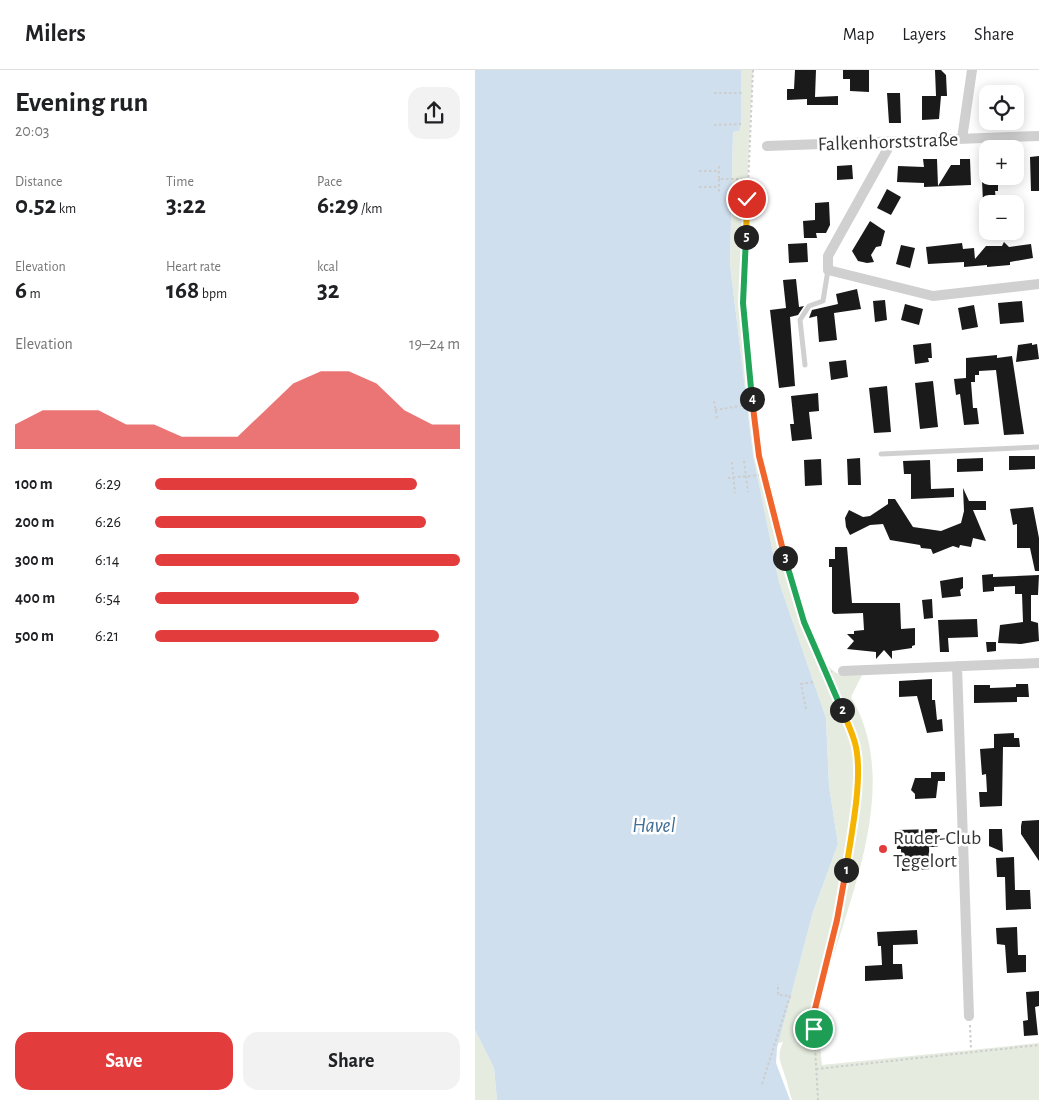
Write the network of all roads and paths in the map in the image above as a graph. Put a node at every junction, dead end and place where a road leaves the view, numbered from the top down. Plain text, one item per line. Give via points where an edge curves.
1 (753, 70) edge
2 (972, 70) edge
3 (714, 93) dead end
4 (742, 93) dead end
5 (741, 124) dead end
6 (714, 125) dead end
7 (1039, 136) edge
8 (962, 139) junction
9 (892, 142) junction
10 (767, 146) dead end
11 (719, 166) dead end
12 (699, 171) dead end
13 (719, 171) junction
14 (719, 179) junction
15 (742, 179) dead end
16 (699, 187) dead end
17 (719, 187) junction
18 (719, 193) dead end
19 (828, 270) junction
20 (1039, 284) edge
21 (805, 365) dead end
22 (713, 401) dead end
23 (746, 405) dead end
24 (715, 410) junction
25 (717, 419) dead end
26 (1039, 447) edge
27 (881, 454) dead end
28 (744, 461) dead end
29 (732, 462) dead end
30 (760, 475) dead end
31 (746, 477) junction
32 (728, 478) dead end
33 (733, 478) junction
34 (748, 492) dead end
35 (735, 493) dead end
36 (1039, 663) edge
37 (957, 666) junction
38 (843, 671) dead end
39 (814, 682) dead end
40 (806, 709) dead end
41 (778, 984) dead end
42 (969, 1016) joint
43 (1039, 1045) edge
44 (971, 1050) junction
45 (816, 1069) junction
46 (762, 1084) dead end
47 (818, 1100) edge

1 - 45 path via 743,303 759,456 804,622 855,743 858,768 853,828 837,920 815,1009
2 - 8 street
3 - 4 path
5 - 6 path
7 - 8 street, Falkenhorststraße
8 - 9 street, Falkenhorststraße
9 - 10 street, Falkenhorststraße
9 - 19 street via 828,256
11 - 13 path
12 - 13 path
13 - 14 path
14 - 15 path
14 - 17 path
16 - 17 path
17 - 18 path
19 - 20 street via 933,296
19 - 21 lane via 823,301 809,306 800,320
22 - 24 path
23 - 24 path
24 - 25 path
26 - 27 lane
28 - 31 path
29 - 33 path
30 - 31 path
31 - 33 path
31 - 34 path
32 - 33 path
33 - 35 path
36 - 37 street
37 - 38 street
37 - 42 street
39 - 40 path via 801,684
41 - 46 path via 778,995 790,996
42 - 44 path
43 - 44 path
44 - 45 path
45 - 47 path

